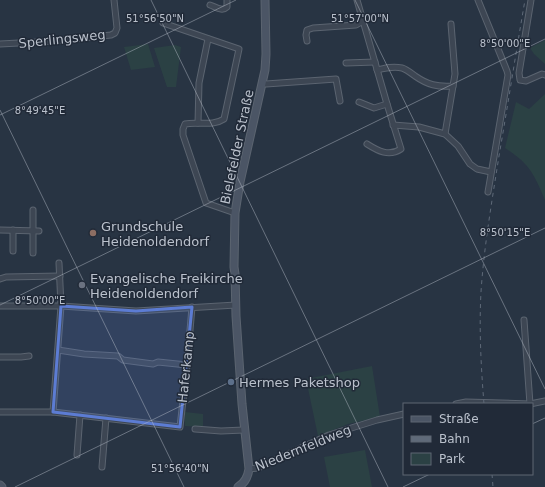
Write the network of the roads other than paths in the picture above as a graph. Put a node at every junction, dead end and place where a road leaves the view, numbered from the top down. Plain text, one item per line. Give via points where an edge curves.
1 (114, 0) edge
2 (227, 0) edge
3 (265, 0) edge
4 (357, 0) edge
5 (478, 0) edge
6 (531, 0) edge
7 (210, 5) dead end
8 (363, 21) junction
9 (163, 23) dead end
10 (451, 24) dead end
11 (208, 39) junction
12 (307, 41) dead end
13 (0, 44) edge
14 (375, 62) junction
15 (346, 63) dead end
16 (377, 70) junction
17 (545, 75) edge
18 (262, 83) junction
19 (453, 86) junction
20 (340, 101) dead end
21 (359, 102) dead end
22 (387, 104) junction
23 (198, 123) junction
24 (393, 125) junction
25 (445, 134) junction
26 (367, 144) dead end
27 (491, 172) junction
28 (488, 192) dead end
29 (33, 210) dead end
30 (235, 214) junction
31 (0, 230) edge
32 (13, 230) junction
33 (32, 231) junction
34 (39, 231) dead end
35 (13, 251) dead end
36 (33, 252) dead end
37 (59, 263) dead end
38 (60, 276) junction
39 (0, 279) edge
40 (236, 305) junction
41 (0, 306) edge
42 (61, 306) junction
43 (192, 307) junction
44 (524, 320) dead end
45 (58, 350) junction
46 (29, 356) dead end
47 (0, 357) edge
48 (187, 365) junction
49 (545, 401) edge
50 (461, 403) edge
51 (498, 403) edge
52 (530, 403) edge
53 (533, 403) edge
54 (0, 412) edge
55 (53, 412) junction
56 (403, 414) edge
57 (80, 415) junction
58 (106, 418) junction
59 (195, 429) dead end
60 (244, 430) junction
61 (77, 454) dead end
62 (102, 467) dead end
63 (249, 469) junction
64 (0, 485) edge
65 (2, 487) edge
66 (238, 487) edge

1 - 13 street, Sperlingsweg via 117,28 115,33 56,41
2 - 7 street via 227,8 222,10
3 - 18 main road, Bielefelder Straße via 266,54
4 - 8 street
5 - 27 street via 508,75
6 - 17 street via 520,80 526,81
8 - 12 street via 356,25 307,30
8 - 14 street
9 - 11 street
10 - 19 street via 455,74
11 - 23 street via 199,84
11 - 23 street via 239,49 224,119 216,123
14 - 15 street
14 - 16 street
16 - 19 street via 403,68 433,86
16 - 22 street
18 - 20 street via 336,78
18 - 30 main road, Bielefelder Straße via 244,160
19 - 25 street
21 - 22 street via 374,108
22 - 24 street
23 - 30 street via 185,124 183,135 206,203
24 - 25 street via 419,127
24 - 26 street via 401,149 386,153
25 - 27 street via 458,146 470,164
27 - 28 street
29 - 33 street
30 - 40 main road, Bielefelder Straße
31 - 32 street
32 - 33 street
32 - 35 street
33 - 34 street
33 - 36 street
37 - 38 street
38 - 39 street
38 - 42 street
40 - 43 street
40 - 60 main road, Bielefelder Straße
41 - 42 street
42 - 43 street via 136,311
42 - 45 street
43 - 48 street, Haferkamp
44 - 52 street
45 - 48 street via 118,356 123,360 154,364 158,362
45 - 55 street
46 - 47 street
48 - 58 street, Haferkamp via 180,427
49 - 53 street
50 - 51 street
54 - 55 street
55 - 57 street
56 - 63 street, Niedernfeldweg via 329,435 258,468
57 - 58 street
57 - 61 street
58 - 62 street
59 - 60 street
60 - 63 main road, Bielefelder Straße
63 - 66 main road via 246,478
64 - 65 main road

